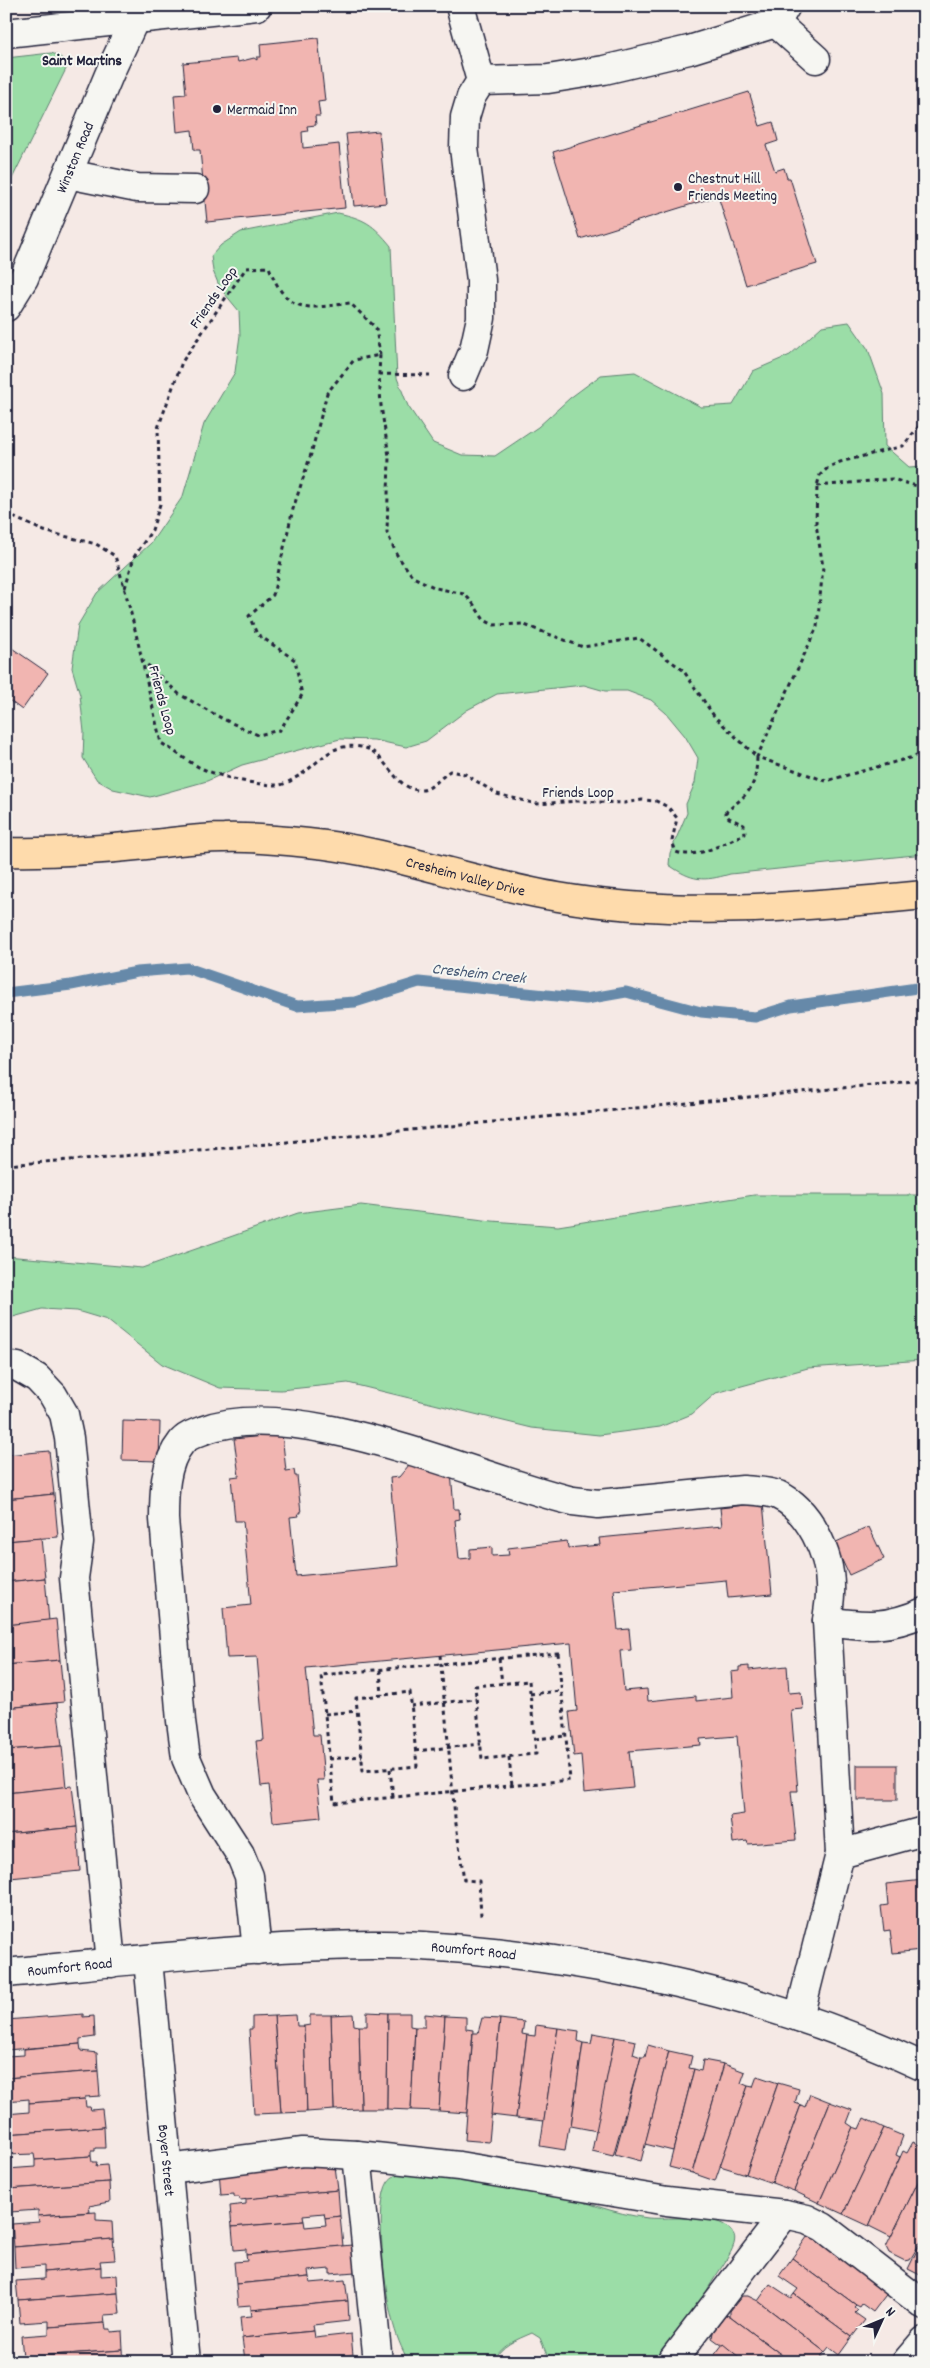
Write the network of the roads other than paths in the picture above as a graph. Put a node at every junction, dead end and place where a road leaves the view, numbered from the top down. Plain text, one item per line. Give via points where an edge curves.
1 (257, 6) edge
2 (460, 6) edge
3 (137, 13) edge
4 (781, 15) edge
5 (6, 33) edge
6 (816, 59) dead end
7 (480, 81) junction
8 (68, 174) junction
9 (195, 189) dead end
10 (6, 307) edge
11 (463, 376) road end
12 (6, 852) edge
13 (924, 895) edge
14 (6, 1365) edge
15 (924, 1612) edge
16 (827, 1621) junction
17 (924, 1831) edge
18 (840, 1854) junction
19 (257, 1950) junction
20 (148, 1960) junction
21 (111, 1963) junction
22 (6, 1972) edge
23 (799, 2017) junction
24 (924, 2067) edge
25 (357, 2155) junction
26 (168, 2170) junction
27 (785, 2214) junction
28 (924, 2305) edge
29 (924, 2340) edge
30 (186, 2362) edge
31 (378, 2362) edge
32 (671, 2362) edge
33 (906, 2362) edge

1 - 3 street
2 - 7 street
3 - 5 street
3 - 8 street, Winston Road
4 - 6 street
4 - 7 street via 755,31 604,70 548,79
7 - 11 street via 471,96 465,117 464,148 481,280 481,318 474,350
8 - 9 street via 137,188
8 - 10 street, Winston Road via 24,278
12 - 13 main road, Cresheim Valley Drive via 225,838 311,843 410,860 541,894 644,908 751,908
14 - 21 street via 18,1367 37,1378 53,1395 64,1414 69,1438 79,1542 74,1578
15 - 16 street via 902,1622 881,1625 857,1626
16 - 18 street
16 - 19 street via 830,1585 824,1554 810,1526 796,1509 779,1496 763,1491 743,1490 598,1504 573,1501 367,1439 284,1422 215,1426 194,1434 182,1442 172,1460 164,1487 181,1721 186,1758 202,1795 240,1854 249,1876
17 - 18 street
18 - 23 street
19 - 20 street, Roumfort Road
19 - 23 street, Roumfort Road via 374,1945 441,1946 482,1951 585,1964 659,1978
20 - 21 street, Roumfort Road
20 - 26 street, Boyer Street
21 - 22 street, Roumfort Road
23 - 24 street, Roumfort Road
25 - 26 street via 303,2152
25 - 27 street via 459,2166 667,2201
25 - 31 street
26 - 30 street, Boyer Street
27 - 28 street via 824,2227
27 - 32 street
29 - 33 street

